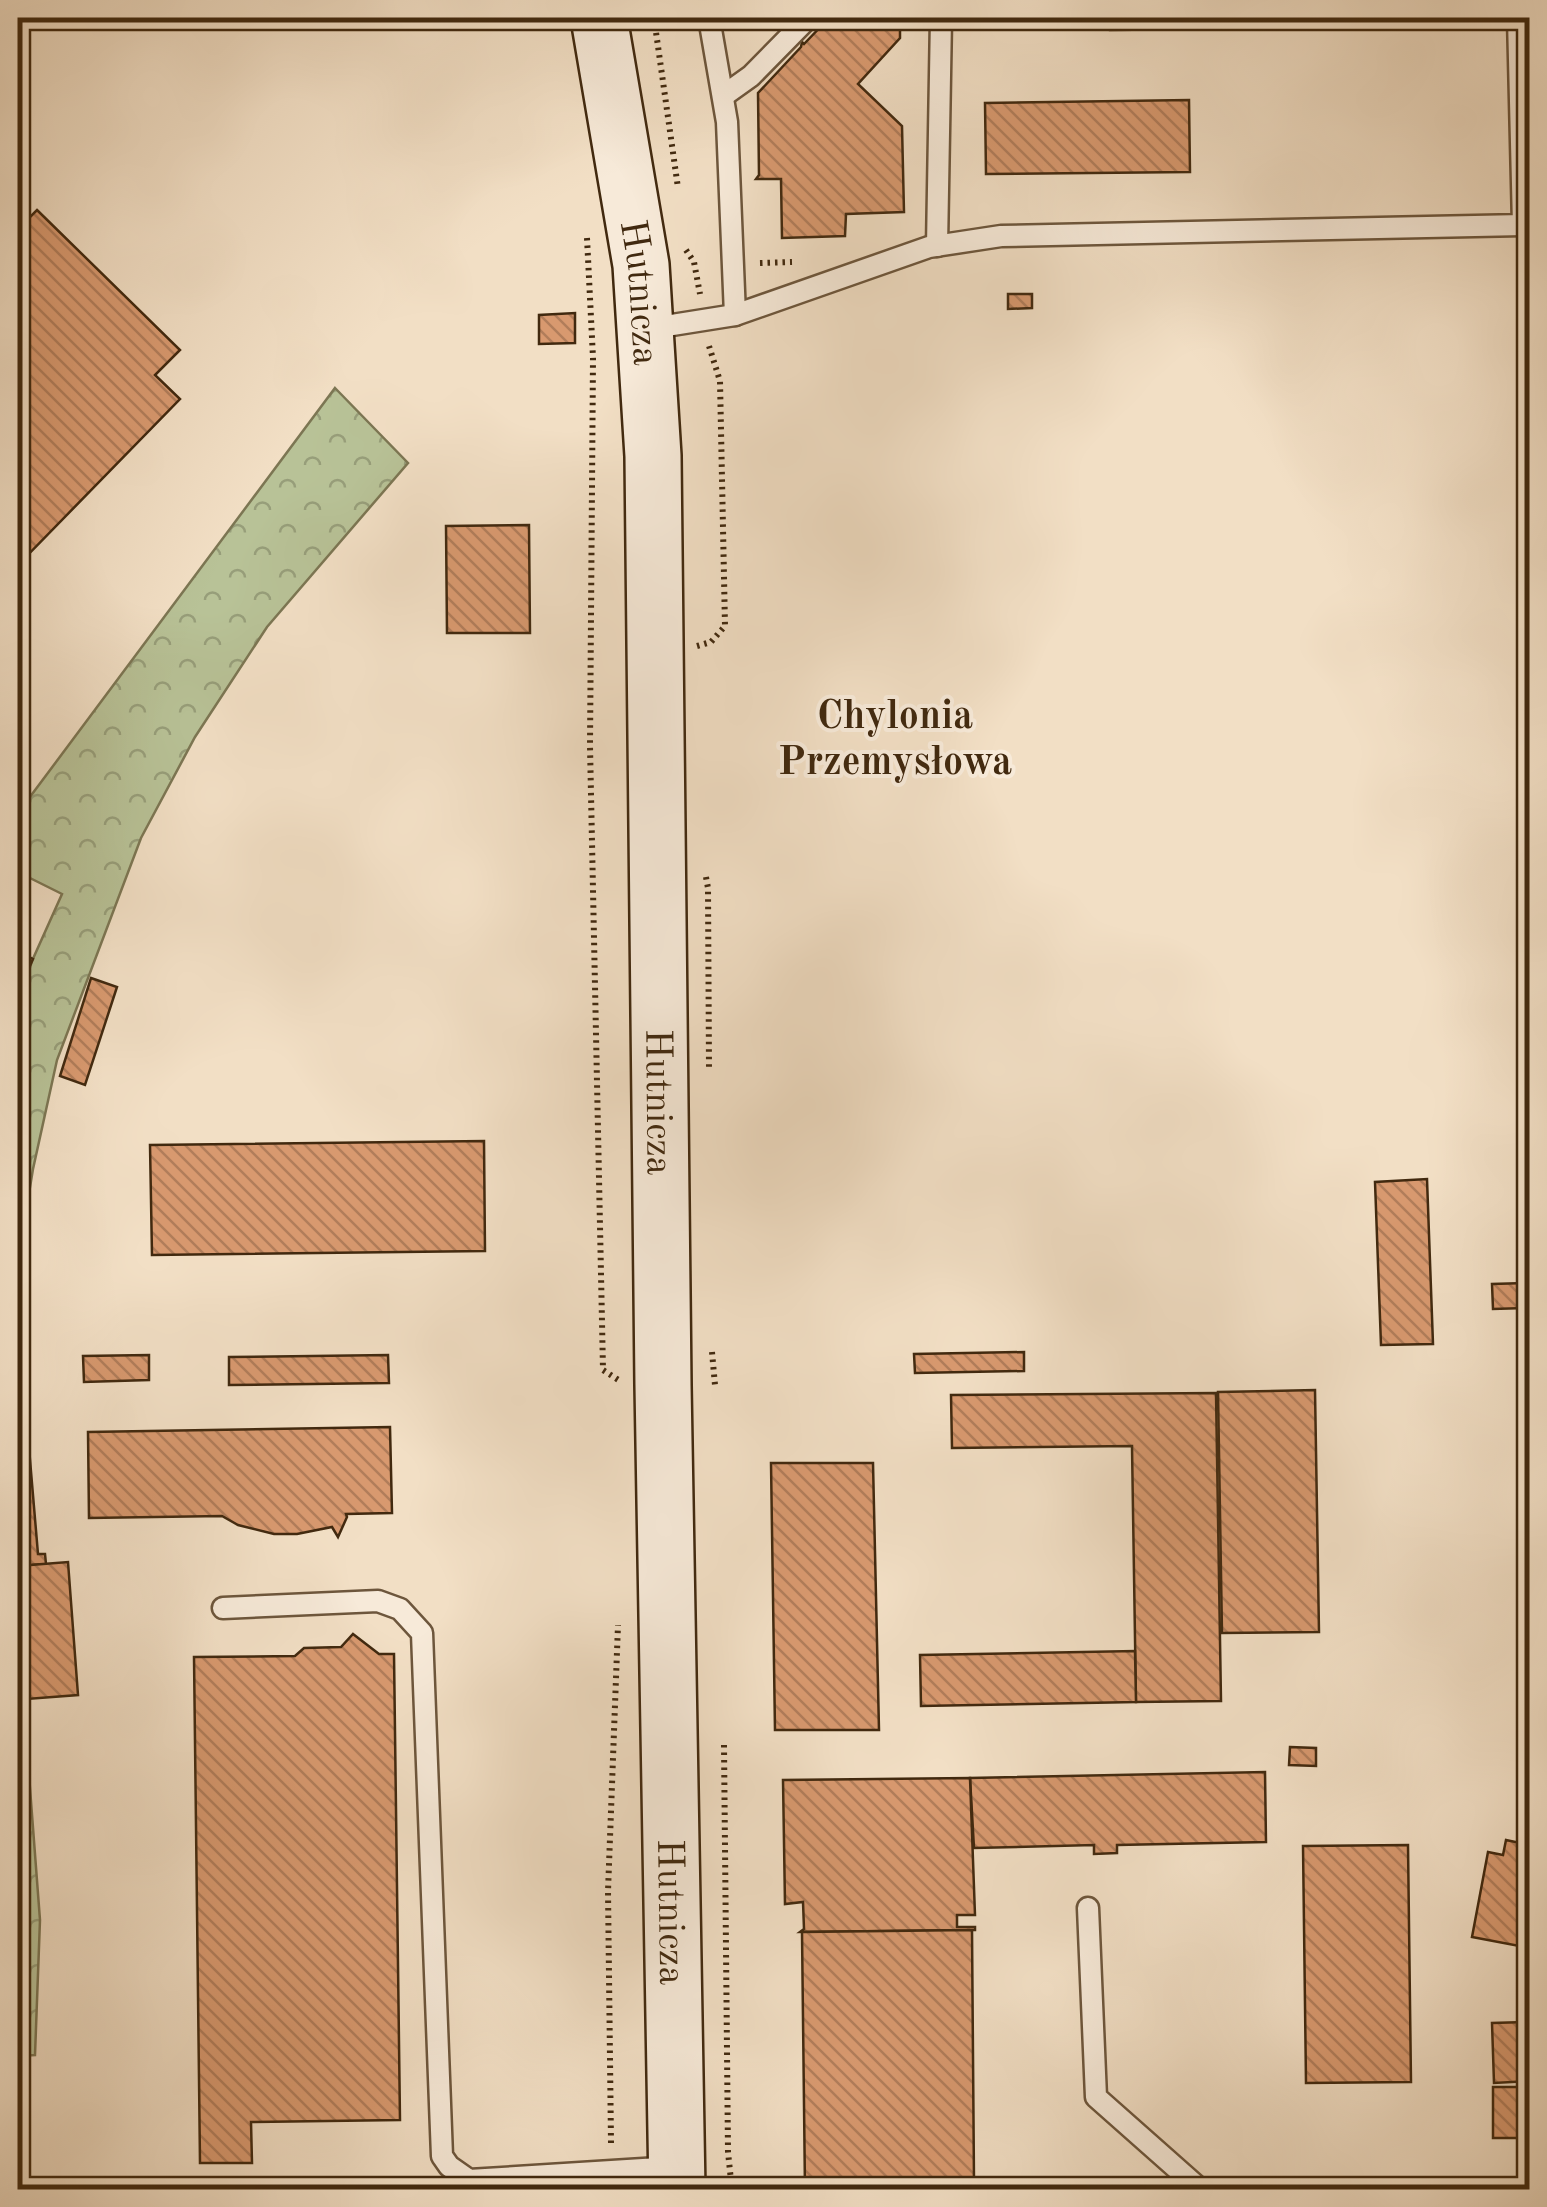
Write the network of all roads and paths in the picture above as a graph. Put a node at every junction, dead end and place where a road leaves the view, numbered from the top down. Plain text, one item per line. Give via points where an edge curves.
1 (599, 18) edge
2 (654, 18) edge
3 (709, 18) edge
4 (808, 18) edge
5 (941, 18) edge
6 (1518, 18) edge
7 (723, 96) junction
8 (678, 191) dead end
9 (586, 224) dead end
10 (938, 246) junction
11 (686, 250) dead end
12 (808, 256) dead end
13 (694, 262) junction
14 (733, 263) junction
15 (698, 279) dead end
16 (735, 314) junction
17 (645, 329) junction
18 (710, 355) dead end
19 (693, 648) dead end
20 (628, 1387) dead end
21 (223, 1608) dead end
22 (618, 1614) dead end
23 (724, 1745) dead end
24 (1088, 1908) dead end
25 (612, 2171) junction
26 (677, 2178) edge
27 (732, 2190) edge
28 (1202, 2190) edge

1 - 17 main road, Hutnicza via 641,266
2 - 8 path
3 - 7 lane
4 - 7 lane
5 - 10 lane
6 - 10 lane via 1523,225 1001,236
7 - 14 lane
9 - 20 path via 603,1370
10 - 16 lane
11 - 13 path
12 - 14 path
13 - 14 path
13 - 15 path
14 - 16 lane
16 - 17 lane
17 - 26 main road, Hutnicza via 653,456
18 - 19 path via 720,382 725,626 711,642
21 - 25 lane via 378,1601 414,1620 422,1633 442,2156 469,2180
22 - 25 path via 608,1892
23 - 27 path
24 - 28 lane via 1096,2097
25 - 26 lane

